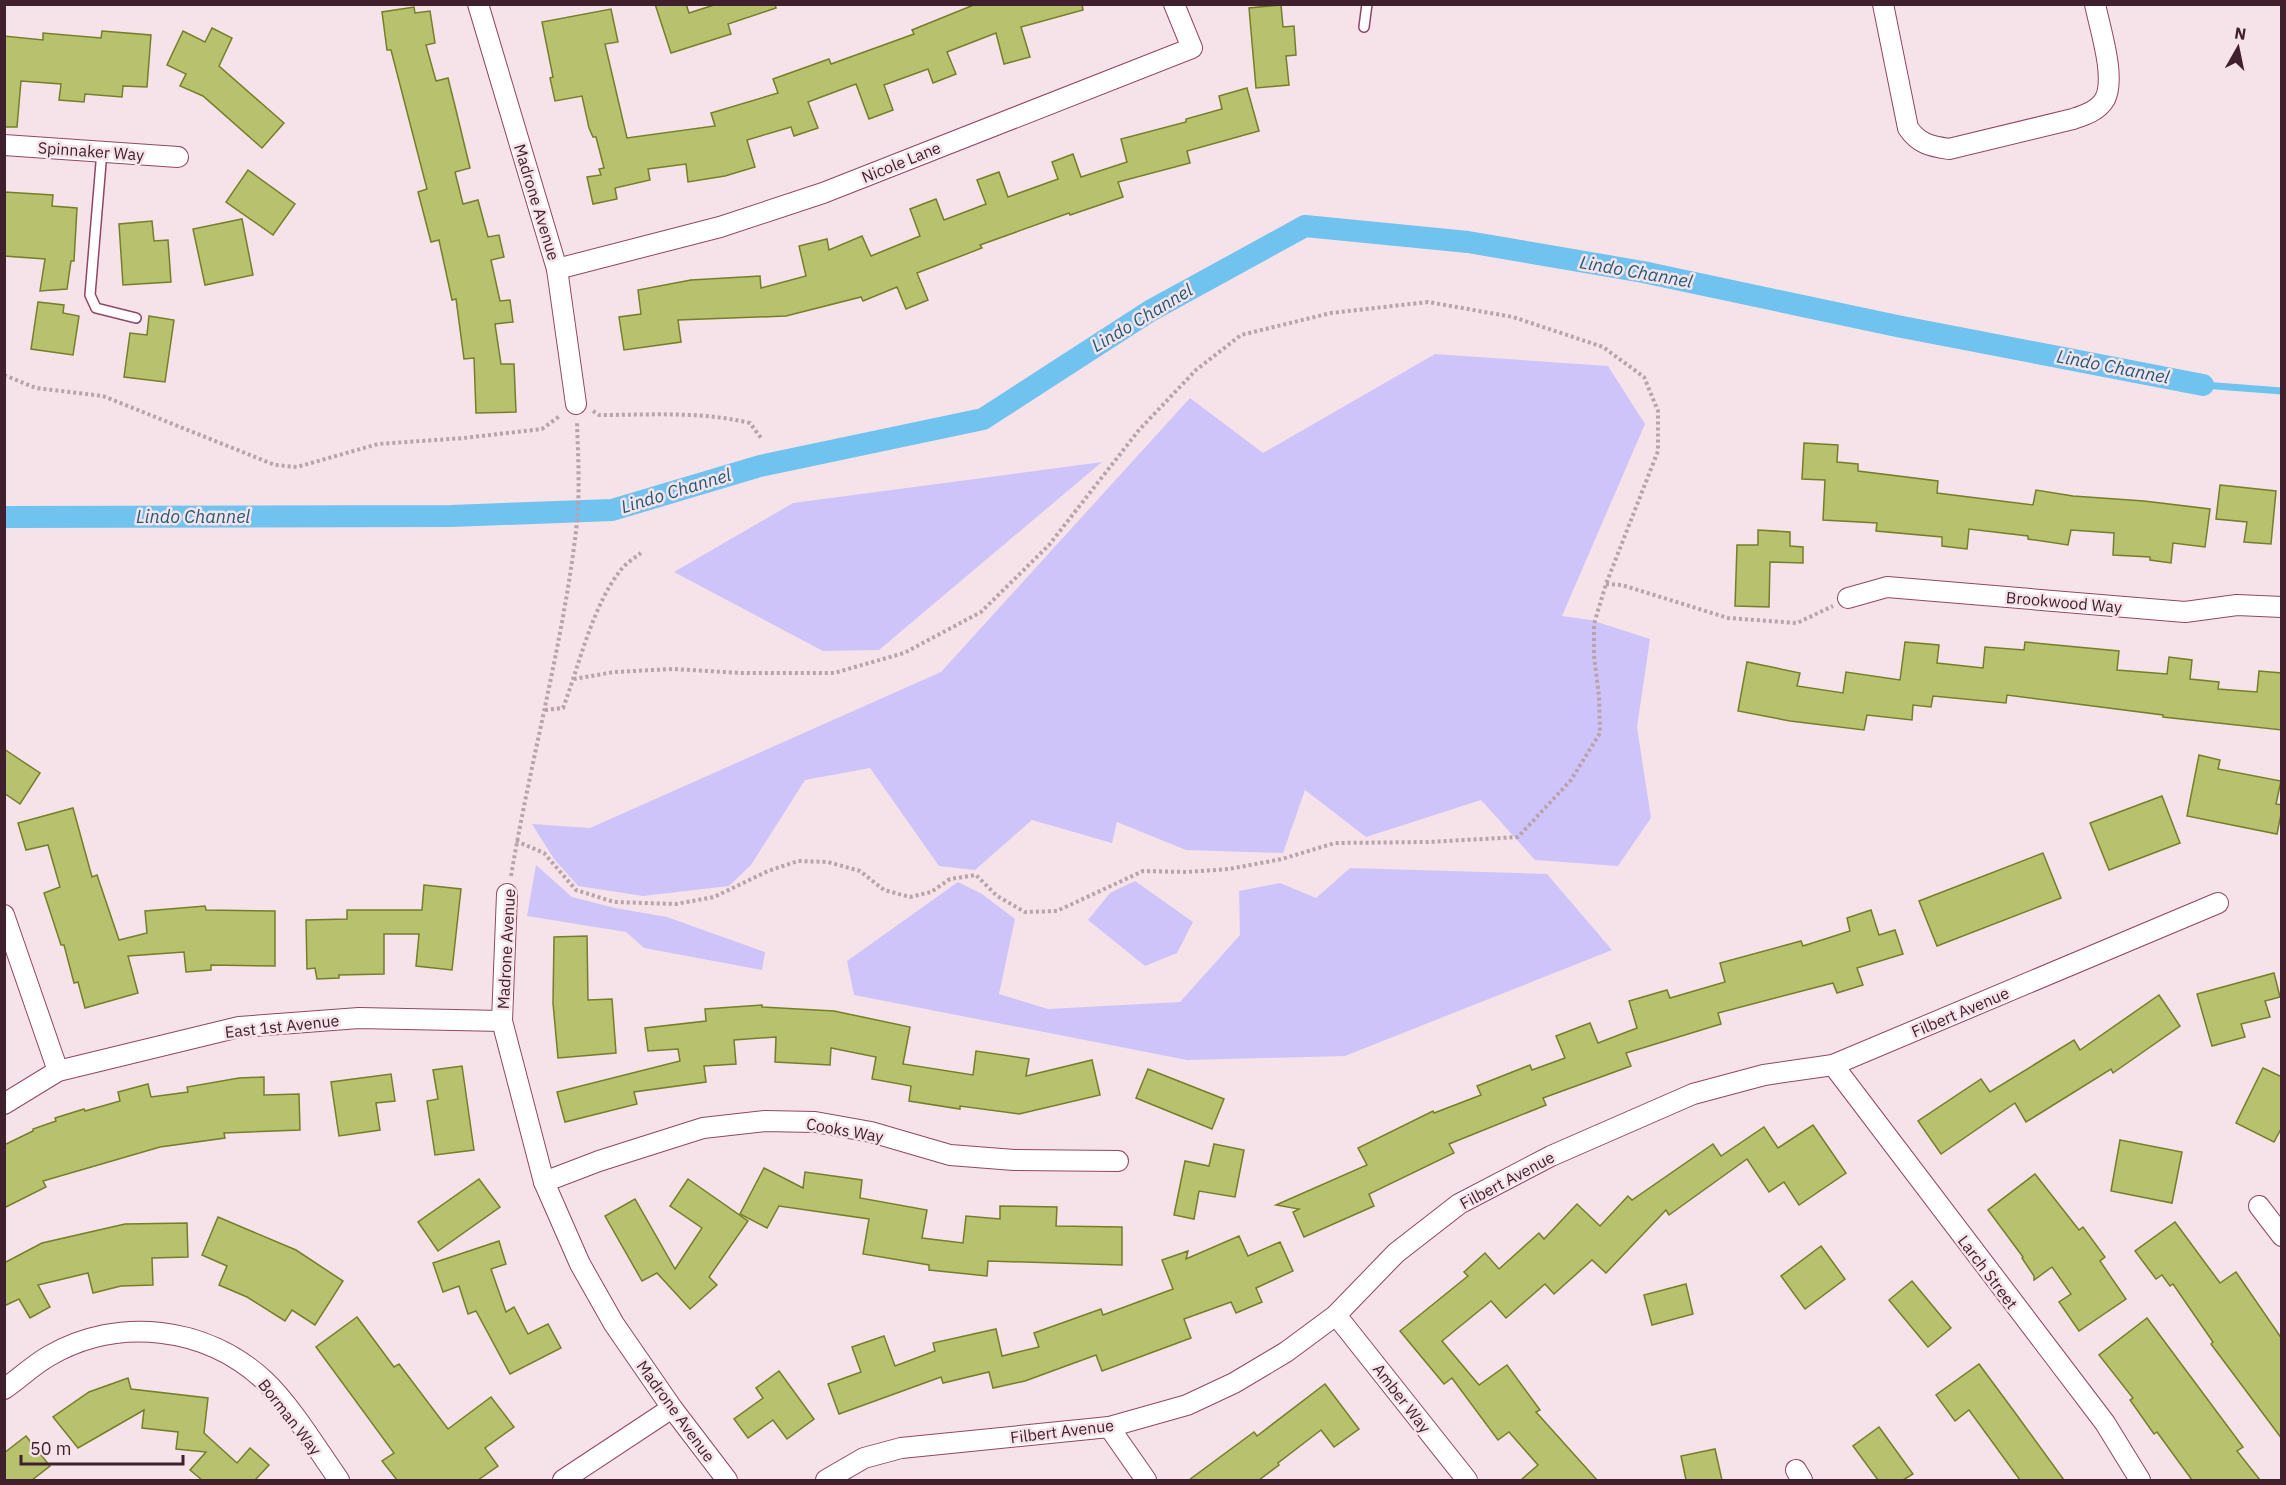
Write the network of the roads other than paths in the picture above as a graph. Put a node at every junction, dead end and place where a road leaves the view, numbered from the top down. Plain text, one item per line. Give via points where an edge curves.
1 (478, 4) edge
2 (1174, 4) edge
3 (1367, 4) edge
4 (1883, 4) edge
5 (2095, 4) edge
6 (1365, 27) dead end
7 (4, 145) edge
8 (102, 151) junction
9 (178, 157) dead end
10 (557, 269) junction
11 (136, 318) dead end
12 (576, 404) road end
13 (1848, 598) road end
14 (2282, 607) edge
15 (507, 894) road end
16 (2218, 903) dead end
17 (4, 915) edge
18 (502, 1021) junction
19 (1833, 1065) junction
20 (58, 1071) junction
21 (4, 1104) edge
22 (1118, 1161) dead end
23 (543, 1182) junction
24 (2259, 1206) dead end
25 (2282, 1236) edge
26 (1336, 1315) junction
27 (4, 1389) edge
28 (672, 1407) junction
29 (1109, 1427) junction
30 (339, 1480) edge
31 (563, 1480) edge
32 (727, 1480) edge
33 (826, 1480) edge
34 (1146, 1480) edge
35 (1467, 1480) edge
36 (2140, 1480) edge

1 - 10 street, Madrone Avenue
2 - 10 street, Nicole Lane via 1192,48 823,194 720,227
3 - 6 lane
4 - 5 street via 1908,128 1916,139 1949,149 2092,112 2104,99 2110,79
7 - 8 street, Spinnaker Way
8 - 9 street, Spinnaker Way
8 - 11 lane via 90,295 96,308
10 - 12 street, Madrone Avenue
13 - 14 street, Brookwood Way via 1887,587 2185,612 2237,605
15 - 18 street, Madrone Avenue
16 - 19 street, Filbert Avenue
17 - 20 street
18 - 20 street, East 1st Avenue via 359,1018 239,1028
18 - 23 street, Madrone Avenue
19 - 26 street, Filbert Avenue via 1764,1075 1693,1094 1551,1156 1459,1204 1396,1253
19 - 36 street, Larch Street via 2105,1423
20 - 21 street, East 1st Avenue
22 - 23 street, Cooks Way via 951,1155 871,1132 815,1122 765,1121 703,1128
23 - 28 street, Madrone Avenue via 580,1263 614,1324
24 - 25 street
26 - 29 street, Filbert Avenue via 1286,1352 1234,1383 1186,1405
26 - 35 street, Amber Way
27 - 30 street, Borman Way via 48,1356 79,1342 124,1331 160,1331 200,1340 234,1356 266,1382
28 - 31 street
28 - 32 street, Madrone Avenue
29 - 33 street, Filbert Avenue via 901,1449 864,1458
29 - 34 street

